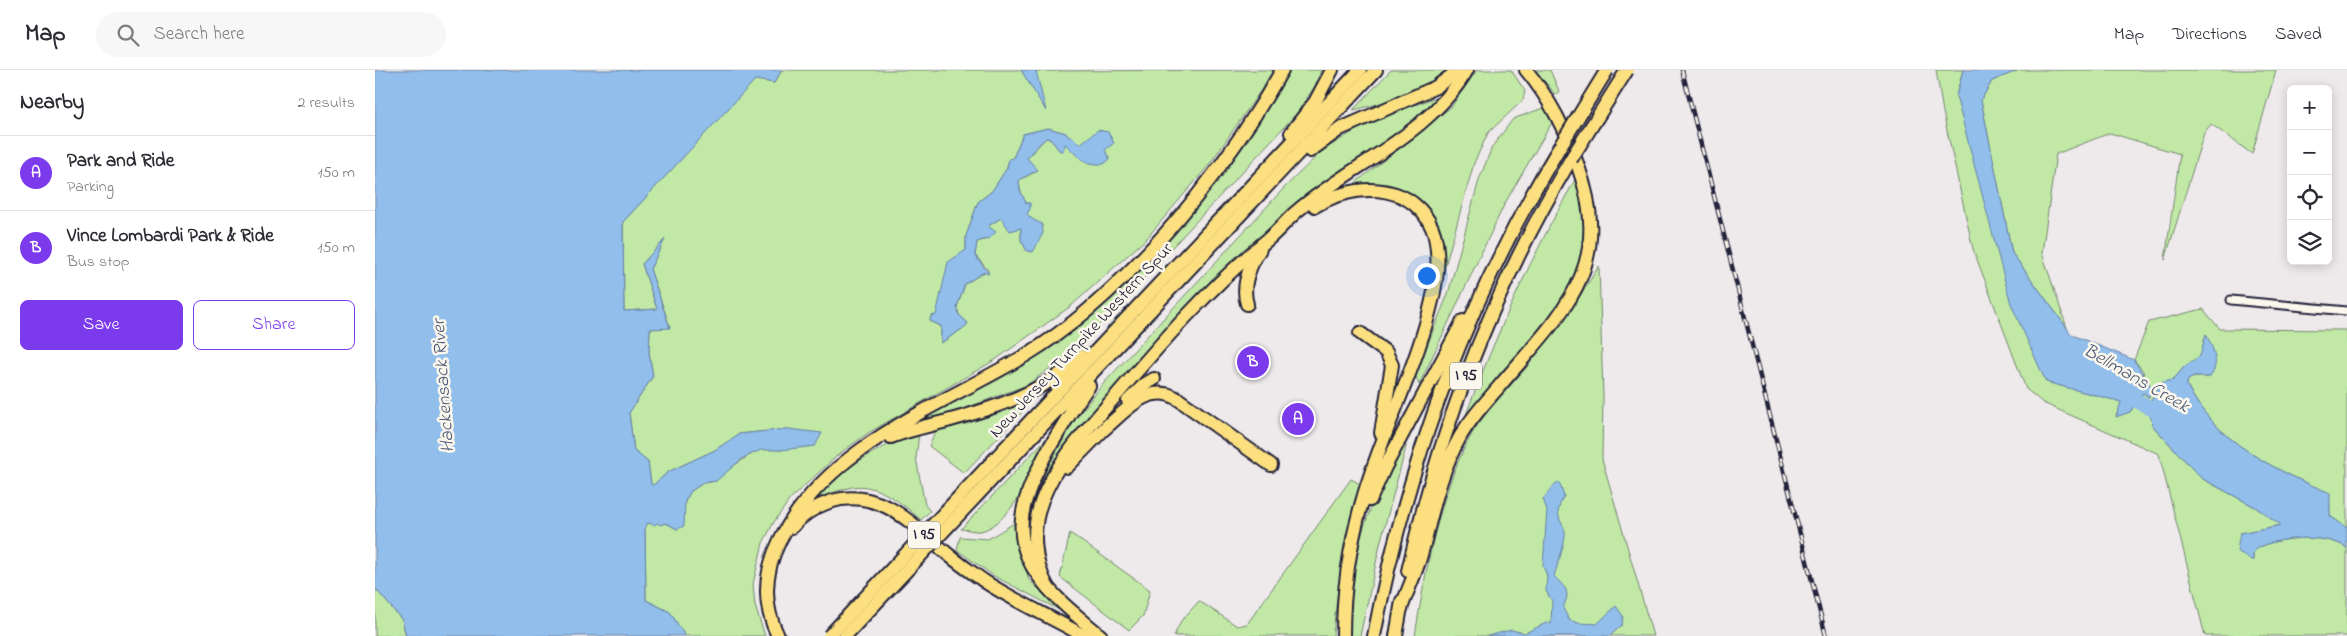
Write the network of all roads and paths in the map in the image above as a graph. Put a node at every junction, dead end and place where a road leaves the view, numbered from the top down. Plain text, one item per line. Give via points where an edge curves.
1 (1282, 70) edge
2 (1332, 70) edge
3 (1360, 70) edge
4 (1376, 70) edge
5 (1459, 70) edge
6 (1467, 70) edge
7 (1526, 70) edge
8 (1607, 70) edge
9 (1627, 70) edge
10 (1252, 186) junction
11 (1229, 226) junction
12 (1279, 229) junction
13 (1266, 241) junction
14 (1492, 271) junction
15 (1148, 296) junction
16 (2231, 300) dead end
17 (1247, 304) dead end
18 (2347, 310) edge
19 (1130, 332) junction
20 (1360, 333) dead end
21 (1154, 379) dead end
22 (1104, 429) junction
23 (1024, 437) junction
24 (855, 455) junction
25 (1271, 465) dead end
26 (1371, 472) junction
27 (1052, 480) junction
28 (780, 540) junction
29 (1353, 550) junction
30 (1048, 588) junction
31 (1401, 608) junction
32 (1343, 634) edge
33 (778, 636) edge
34 (829, 636) edge
35 (845, 636) edge
36 (1084, 636) edge
37 (1101, 636) edge
38 (1375, 636) edge
39 (1396, 636) edge

1 - 24 highway via 1241,134 1188,206 1148,252 1091,308 1027,355 881,436
2 - 10 highway via 1315,102
3 - 10 highway, New Jersey Turnpike Western Spur / I 95
4 - 11 highway, New Jersey Turnpike Western Spur / I 95
5 - 11 highway via 1436,87 1362,118 1324,139 1261,202
6 - 12 highway via 1446,99 1421,123 1309,202
7 - 31 highway via 1559,118 1580,171 1590,218 1589,254 1566,304 1477,413 1457,444 1441,482 1421,557
8 - 14 highway, I 95, bridge via 1526,204
9 - 31 highway, I 95, bridge via 1571,159 1511,270 1466,376 1427,496
10 - 15 highway, New Jersey Turnpike Western Spur / I 95
11 - 19 highway, New Jersey Turnpike Western Spur / I 95
12 - 13 highway
12 - 26 highway via 1327,199 1370,190 1409,200 1421,210 1433,229 1437,262 1421,345
13 - 17 highway via 1247,277
13 - 27 highway via 1245,258 1135,374 1080,438
14 - 29 highway via 1451,339 1385,467
14 - 38 highway, I 95 via 1448,374 1420,452 1395,542
15 - 23 highway, New Jersey Turnpike Western Spur / I 95
15 - 24 highway via 1109,327 1070,366 1031,392 987,410 895,435
16 - 18 street
19 - 23 highway, New Jersey Turnpike Western Spur / I 95
19 - 30 highway via 1067,418 1027,493 1021,520 1024,548 1036,574
20 - 26 highway via 1387,352 1393,365
21 - 22 highway via 1141,387
22 - 25 highway via 1144,397 1166,393
22 - 27 highway
23 - 34 highway, New Jersey Turnpike Western Spur / I 95, bridge
23 - 35 highway, New Jersey Turnpike Western Spur / I 95, bridge
24 - 28 highway via 807,498
26 - 29 highway
27 - 30 highway via 1040,507 1035,535 1039,565
28 - 33 highway via 770,562 767,586 769,610
28 - 36 highway via 799,519 820,505 849,498 874,501 904,516 985,582
29 - 32 highway
30 - 37 highway
31 - 39 highway, I 95

